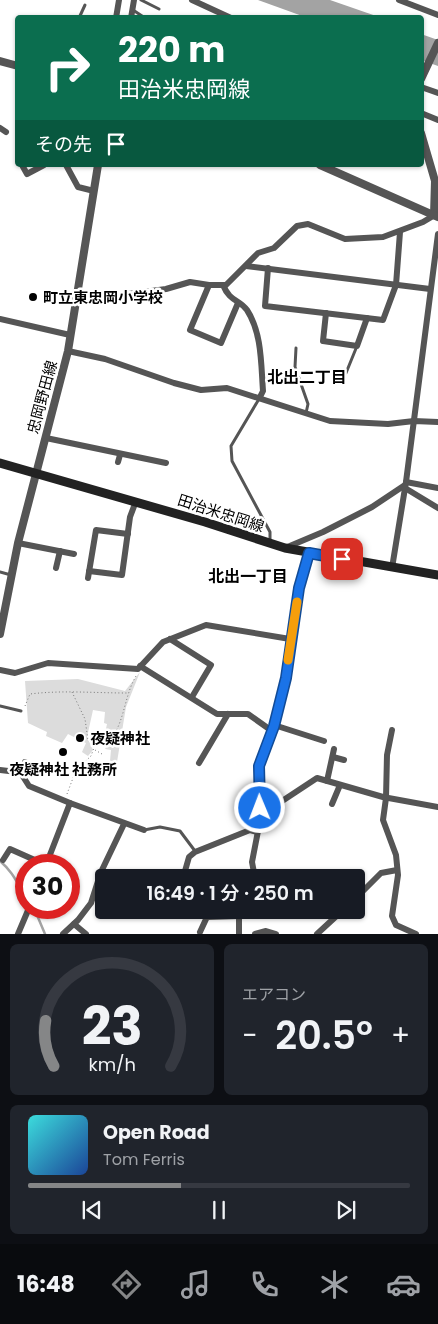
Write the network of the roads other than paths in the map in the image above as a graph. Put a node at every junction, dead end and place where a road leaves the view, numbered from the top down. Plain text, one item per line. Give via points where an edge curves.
1 (119, 0) edge
2 (134, 0) edge
3 (141, 0) edge
4 (192, 0) edge
5 (399, 0) edge
6 (85, 6) dead end
7 (159, 9) dead end
8 (132, 10) junction
9 (80, 15) edge
10 (116, 15) edge
11 (131, 15) edge
12 (141, 15) edge
13 (224, 15) edge
14 (438, 15) edge
15 (438, 43) edge
16 (0, 60) edge
17 (15, 65) edge
18 (424, 73) edge
19 (424, 88) edge
20 (438, 93) edge
21 (424, 114) edge
22 (438, 120) edge
23 (424, 143) edge
24 (23, 167) edge
25 (40, 167) edge
26 (68, 167) edge
27 (98, 167) edge
28 (325, 167) edge
29 (94, 190) junction
30 (437, 215) edge
31 (438, 224) edge
32 (400, 232) junction
33 (438, 234) edge
34 (246, 266) junction
35 (268, 268) junction
36 (223, 285) junction
37 (396, 285) junction
38 (209, 286) junction
39 (430, 289) junction
40 (76, 301) junction
41 (238, 303) junction
42 (326, 313) junction
43 (368, 318) junction
44 (0, 319) edge
45 (70, 335) junction
46 (357, 346) junction
47 (296, 348) dead end
48 (68, 351) junction
49 (346, 373) dead end
50 (260, 398) junction
51 (306, 414) junction
52 (414, 421) junction
53 (438, 422) edge
54 (46, 438) junction
55 (120, 455) junction
56 (118, 462) dead end
57 (0, 463) edge
58 (166, 463) dead end
59 (36, 474) junction
60 (406, 484) junction
61 (438, 488) edge
62 (136, 501) junction
63 (438, 508) edge
64 (128, 534) junction
65 (18, 543) junction
66 (270, 544) junction
67 (285, 548) junction
68 (60, 551) junction
69 (309, 553) junction
70 (74, 554) dead end
71 (56, 568) dead end
72 (392, 568) junction
73 (0, 572) edge
74 (11, 575) junction
75 (438, 576) edge
76 (3, 600) edge
77 (1, 623) edge
78 (0, 634) edge
79 (170, 639) junction
80 (290, 640) junction
81 (140, 666) junction
82 (0, 670) edge
83 (192, 697) junction
84 (0, 706) edge
85 (21, 711) road end
86 (228, 714) junction
87 (273, 728) junction
88 (392, 730) dead end
89 (324, 741) dead end
90 (334, 749) dead end
91 (333, 757) junction
92 (344, 760) dead end
93 (25, 762) dead end
94 (199, 763) dead end
95 (0, 770) edge
96 (17, 772) dead end
97 (327, 781) junction
98 (340, 785) junction
99 (386, 798) junction
100 (70, 803) junction
101 (332, 804) dead end
102 (438, 807) edge
103 (260, 808) junction
104 (124, 824) junction
105 (144, 830) joint
106 (257, 832) junction
107 (195, 852) junction
108 (21, 854) edge
109 (50, 854) edge
110 (3, 860) dead end
111 (186, 869) edge
112 (253, 869) edge
113 (397, 870) junction
114 (365, 889) edge
115 (24, 919) edge
116 (206, 919) edge
117 (240, 919) edge
118 (333, 919) edge
119 (74, 924) junction
120 (401, 931) edge
121 (200, 932) dead end
122 (18, 934) edge
123 (63, 934) edge
124 (86, 934) edge
125 (239, 934) edge
126 (255, 934) edge
127 (276, 934) edge
128 (317, 934) edge
129 (416, 934) edge

1 - 10 street
2 - 8 street
3 - 7 lane
4 - 13 street
5 - 14 street
6 - 9 lane
8 - 11 street
8 - 12 lane
15 - 18 street
16 - 17 street
19 - 20 street
21 - 22 street
23 - 30 street via 435,181
24 - 25 street via 27,174
26 - 29 street via 78,187
27 - 29 street, 忠岡野田線
28 - 30 street
29 - 40 street, 忠岡野田線
30 - 31 street
30 - 32 street
32 - 34 street via 383,238 345,239 308,224 297,226 274,248 258,253
32 - 37 street
33 - 39 street
34 - 35 street
34 - 36 street
35 - 37 street
35 - 42 street via 265,306
36 - 38 street
36 - 41 street via 227,296
37 - 39 street
37 - 43 street via 383,320
38 - 40 street via 190,282 166,289
38 - 41 street via 190,330 220,343
39 - 52 street
40 - 45 street, 忠岡野田線
41 - 50 street via 246,308 257,330 264,391
42 - 43 street
42 - 46 street via 323,341
43 - 46 street
44 - 45 street
45 - 48 street, 忠岡野田線
46 - 49 lane
47 - 51 lane via 295,367 308,404
48 - 50 street via 105,359 201,390 227,388
48 - 54 street, 忠岡野田線
50 - 51 street
50 - 66 lane via 231,446 232,460 270,532
51 - 52 street via 330,421 358,423
52 - 53 street
52 - 60 street
54 - 55 street via 83,450
54 - 59 street, 忠岡野田線
55 - 56 street
55 - 58 street via 155,465
57 - 59 main road, 田治米忠岡線
59 - 62 main road, 田治米忠岡線
59 - 65 street, 忠岡野田線
60 - 61 street
60 - 63 street
60 - 67 street via 372,507
60 - 72 street
62 - 64 street
62 - 66 main road, 田治米忠岡線
64 - 64 street via 122,575 88,575 96,530
65 - 68 street
65 - 74 street, 忠岡野田線
66 - 67 main road, 田治米忠岡線
67 - 69 main road, 田治米忠岡線
68 - 70 street
68 - 71 street
69 - 72 main road, 田治米忠岡線
69 - 80 street
72 - 75 main road, 田治米忠岡線
73 - 74 lane
74 - 76 street, 忠岡野田線
76 - 77 street, 忠岡野田線
77 - 78 street, 忠岡野田線
79 - 80 street via 206,625
79 - 81 street
79 - 83 street via 211,665
80 - 87 street via 286,678
81 - 82 street via 138,669 48,662 15,673
81 - 83 street
83 - 86 street via 217,714
84 - 85 lane
86 - 87 street via 248,714
86 - 94 street
87 - 89 street
87 - 103 street via 259,766
88 - 99 street via 387,755
90 - 91 street
91 - 92 street
91 - 97 street
93 - 100 street via 22,774 30,786
95 - 96 street
97 - 98 street
97 - 103 street via 316,778 270,809
98 - 99 street
98 - 101 street
99 - 102 street
99 - 113 street via 383,820 396,855
100 - 104 street
100 - 109 street
103 - 106 street
104 - 105 street
104 - 119 street via 90,903
105 - 107 lane via 160,826 180,831
106 - 107 street via 250,830
106 - 112 street
107 - 111 street via 189,857
108 - 110 street via 10,849
113 - 114 street via 381,873
113 - 120 street via 392,916
115 - 122 street
116 - 121 street
117 - 125 street
118 - 128 street
119 - 123 street
119 - 124 street
120 - 129 street
126 - 127 street via 266,931

